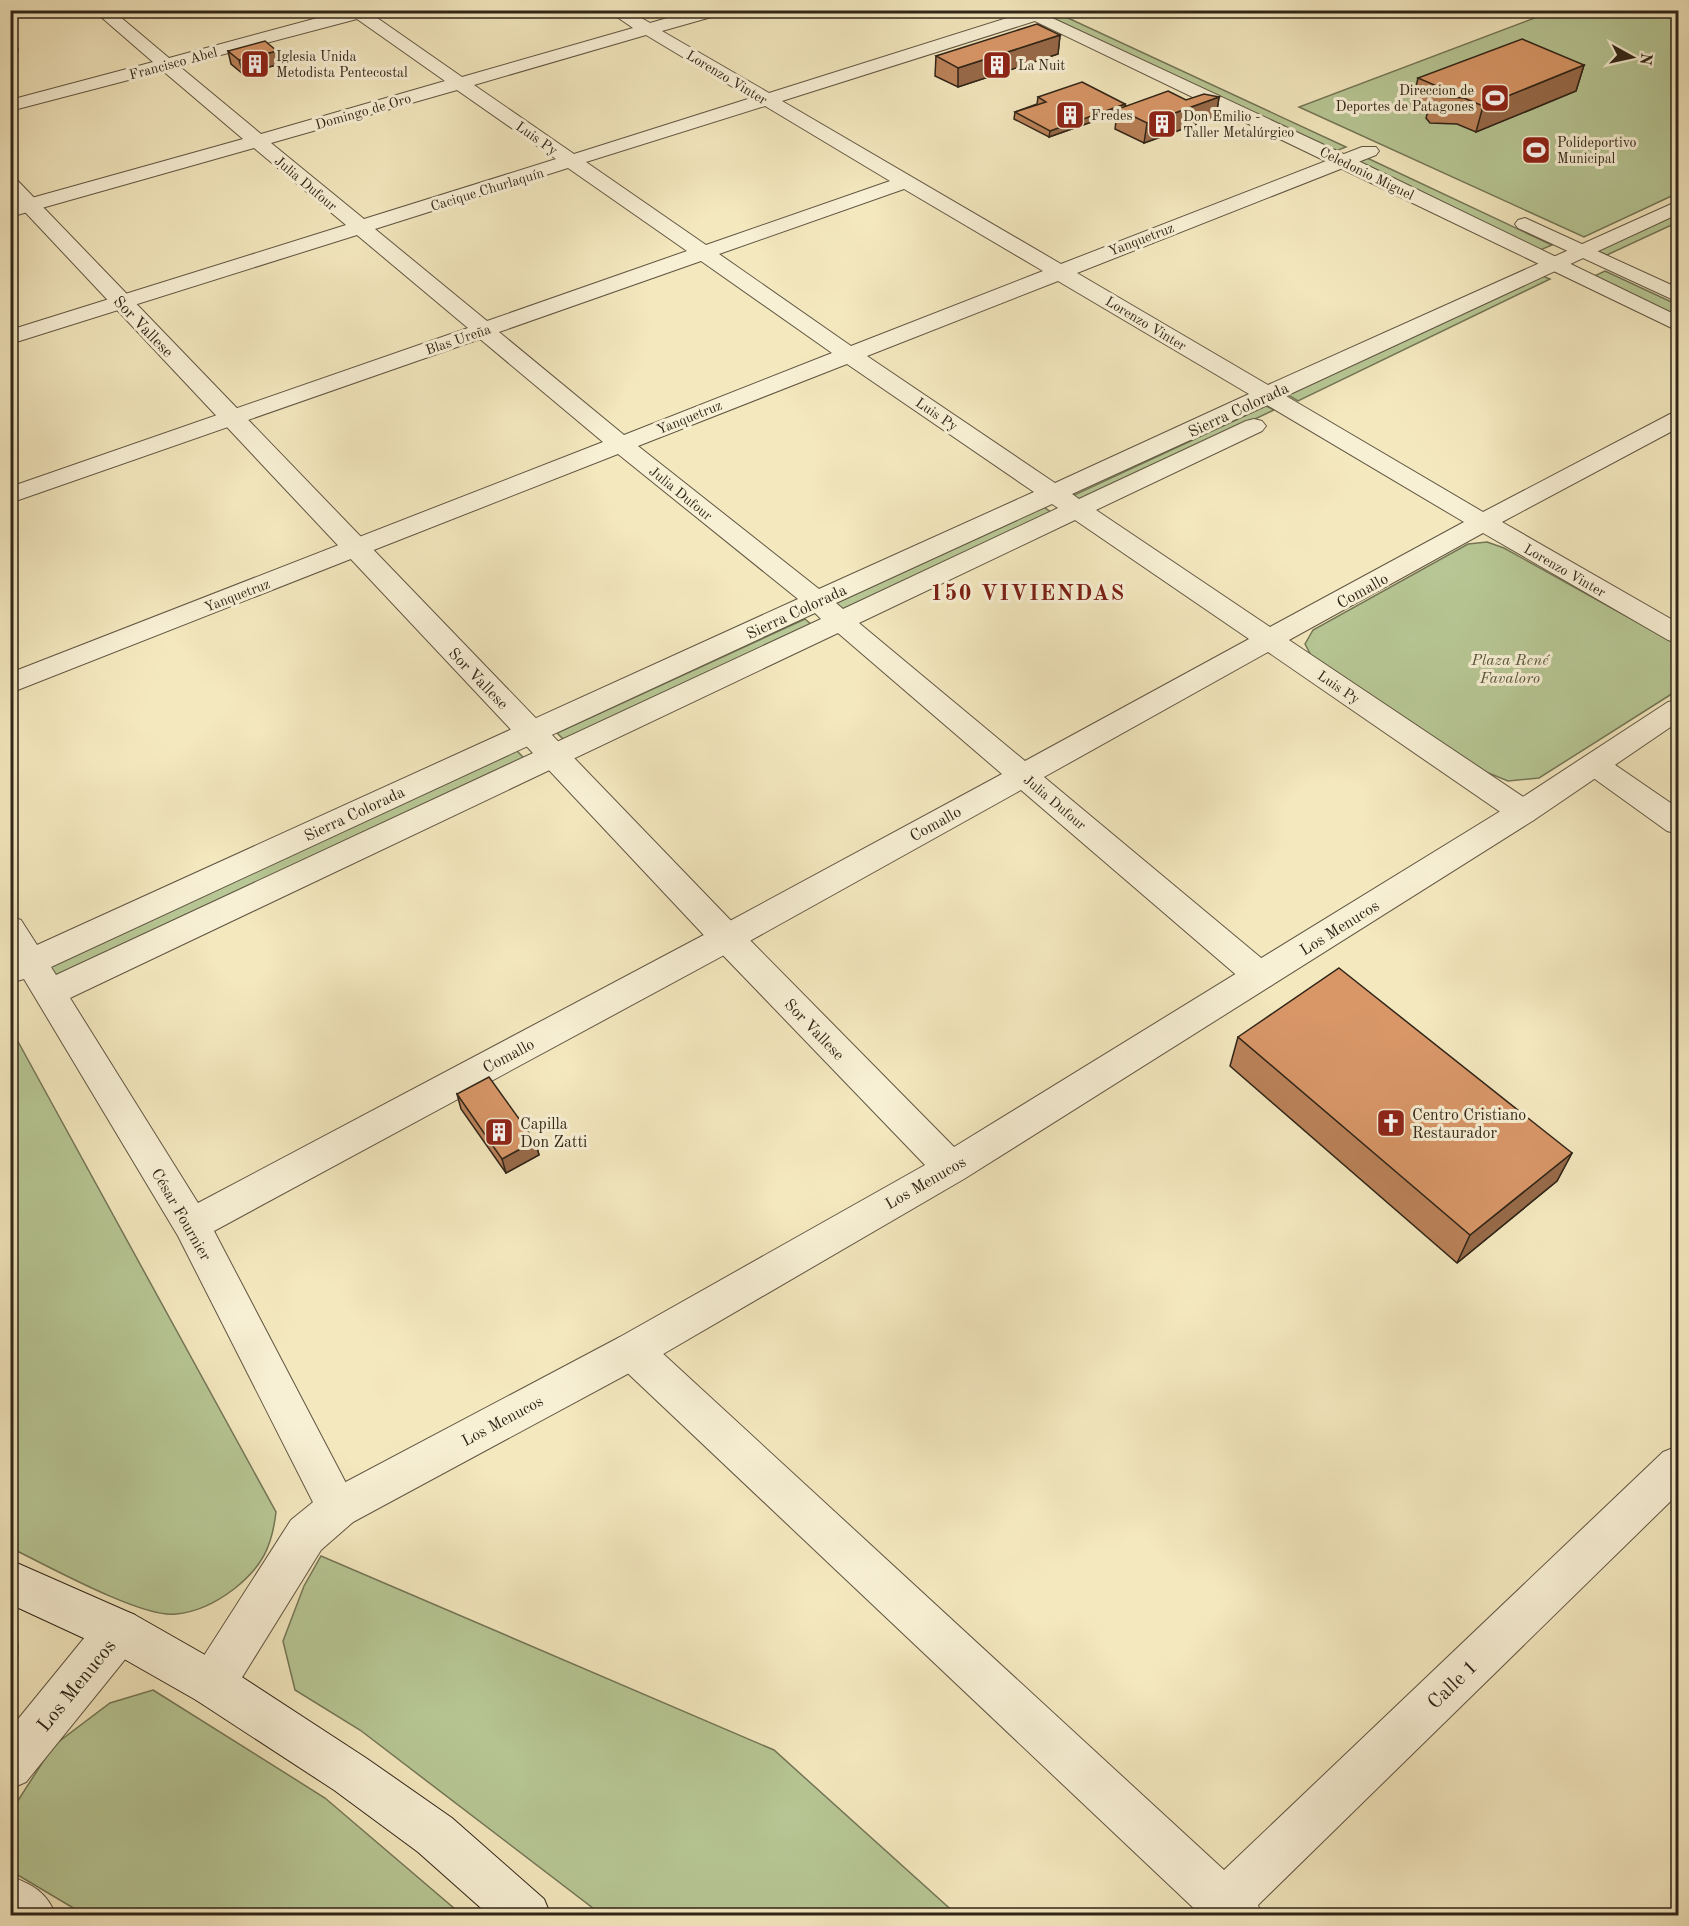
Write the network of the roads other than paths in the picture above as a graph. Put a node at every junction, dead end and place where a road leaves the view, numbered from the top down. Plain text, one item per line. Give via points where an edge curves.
1 (26, 10) edge
2 (101, 10) edge
3 (615, 10) edge
4 (716, 10) edge
5 (361, 12) edge
6 (1026, 13) edge
7 (10, 14) edge
8 (648, 29) junction
9 (166, 65) junction
10 (459, 83) junction
11 (766, 102) junction
12 (10, 106) edge
13 (257, 141) junction
14 (1345, 151) junction
15 (1369, 151) joint
16 (1390, 161) dead end
17 (572, 162) junction
18 (905, 182) junction
19 (10, 184) edge
20 (1678, 207) edge
21 (20, 208) edge
22 (1507, 216) dead end
23 (1678, 227) edge
24 (360, 228) junction
25 (702, 253) junction
26 (1579, 263) junction
27 (1058, 271) junction
28 (1678, 296) edge
29 (122, 303) junction
30 (1678, 324) edge
31 (483, 330) junction
32 (10, 337) edge
33 (848, 354) junction
34 (1279, 402) junction
35 (232, 418) junction
36 (1678, 419) edge
37 (620, 444) junction
38 (1054, 493) junction
39 (10, 496) edge
40 (1078, 509) junction
41 (1483, 522) junction
42 (356, 548) junction
43 (817, 602) junction
44 (840, 621) junction
45 (1678, 634) edge
46 (1269, 640) junction
47 (10, 684) edge
48 (1678, 709) edge
49 (531, 732) junction
50 (553, 756) junction
51 (1595, 765) junction
52 (1022, 774) junction
53 (1523, 812) junction
54 (1678, 823) edge
55 (10, 928) edge
56 (726, 938) junction
57 (20, 967) edge
58 (1260, 976) junction
59 (51, 992) junction
60 (951, 1168) junction
61 (191, 1225) junction
62 (632, 1351) junction
63 (1678, 1466) edge
64 (338, 1508) junction
65 (10, 1581) edge
66 (118, 1631) junction
67 (212, 1684) junction
68 (10, 1766) edge
69 (10, 1900) edge
70 (1232, 1909) edge
71 (32, 1916) edge
72 (527, 1916) edge

1 - 7 street
2 - 9 street, Julia Dufour
3 - 8 street, Lorenzo Vinter
4 - 8 street, Domingo de Oro
5 - 9 street, Francisco Abel
5 - 10 street, Luis Py
6 - 11 street, Cacique Churlaquín
6 - 14 street, Celedonio Miguel
8 - 10 street, Domingo de Oro
8 - 11 street, Lorenzo Vinter
9 - 12 street, Francisco Abel
9 - 13 street, Julia Dufour
10 - 13 street, Domingo de Oro
10 - 17 street, Luis Py
11 - 17 street, Cacique Churlaquín
11 - 18 street, Lorenzo Vinter
13 - 21 street, Domingo de Oro
13 - 24 street, Julia Dufour
14 - 15 street, Yanquetruz
14 - 26 street, Celedonio Miguel
14 - 27 street, Yanquetruz
15 - 16 street, Celedonio Miguel
17 - 24 street, Cacique Churlaquín
17 - 25 street, Luis Py
18 - 25 street, Blas Ureña
18 - 27 street, Lorenzo Vinter
19 - 21 street, Sor Vallese
20 - 26 street
21 - 29 street, Sor Vallese
22 - 26 street, Celedonio Miguel
23 - 26 street
24 - 29 street, Cacique Churlaquín
24 - 31 street, Julia Dufour
25 - 31 street, Blas Ureña
25 - 33 street, Luis Py
26 - 28 street, Celedonio Miguel
26 - 30 street, Celedonio Miguel
26 - 34 street, Sierra Colorada
27 - 33 street, Yanquetruz
27 - 34 street, Lorenzo Vinter
29 - 32 street, Cacique Churlaquín
29 - 35 street, Sor Vallese
31 - 35 street, Blas Ureña
31 - 37 street, Julia Dufour
33 - 37 street, Yanquetruz
33 - 38 street, Luis Py
34 - 38 street, Sierra Colorada
34 - 40 street, Sierra Colorada
34 - 41 street, Lorenzo Vinter
35 - 39 street, Blas Ureña
35 - 42 street, Sor Vallese
36 - 41 street, Comallo
37 - 42 street, Yanquetruz
37 - 43 street, Julia Dufour
38 - 40 street, Luis Py
38 - 43 street, Sierra Colorada
40 - 44 street, Sierra Colorada
40 - 46 street, Luis Py
41 - 45 street, Lorenzo Vinter
41 - 46 street, Comallo
42 - 47 street, Yanquetruz
42 - 49 street, Sor Vallese
43 - 44 street, Julia Dufour
43 - 49 street, Sierra Colorada
44 - 50 street, Sierra Colorada
44 - 52 street, Julia Dufour
46 - 52 street, Comallo
46 - 53 street, Luis Py
48 - 51 street, Los Menucos
49 - 50 street, Sor Vallese
49 - 57 street, Sierra Colorada
50 - 56 street, Sor Vallese
50 - 59 street, Sierra Colorada
51 - 53 street, Los Menucos
51 - 54 street
52 - 56 street, Comallo
52 - 58 street, Julia Dufour
53 - 58 street, Los Menucos
55 - 57 street, César Fournier
56 - 60 street, Sor Vallese
56 - 61 street, Comallo
57 - 59 street, César Fournier
58 - 60 street, Los Menucos
59 - 61 street, César Fournier
60 - 62 street, Los Menucos
61 - 64 street, César Fournier
62 - 64 street, Los Menucos
62 - 70 street
63 - 70 street, Calle 1
64 - 67 street, Los Menucos via 306,1535
65 - 66 street
66 - 67 street
66 - 68 street, Los Menucos
67 - 72 street via 350,1774 435,1836
69 - 71 street

